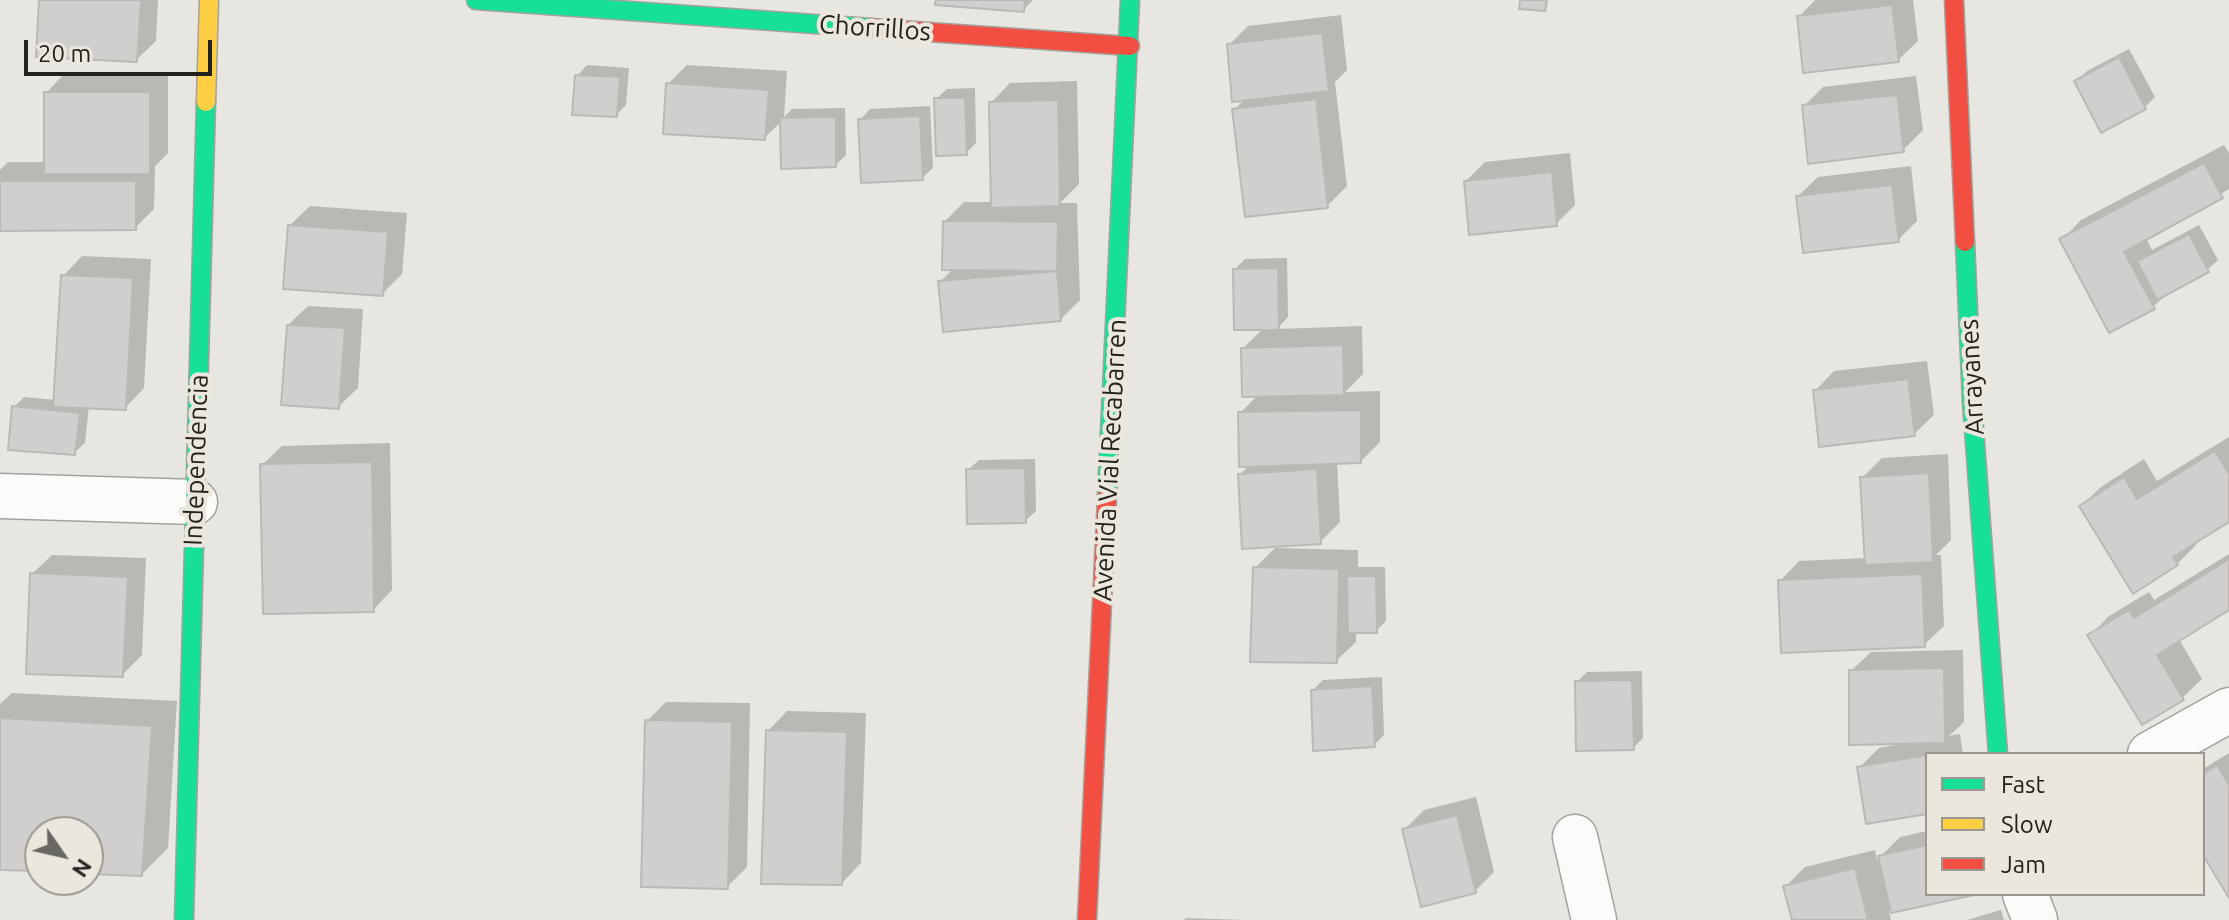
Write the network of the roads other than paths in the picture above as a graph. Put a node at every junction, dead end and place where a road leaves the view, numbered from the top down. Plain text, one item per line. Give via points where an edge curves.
1 (209, 0) edge
2 (476, 0) edge
3 (1130, 0) edge
4 (1954, 0) edge
5 (1130, 46) junction
6 (0, 496) edge
7 (195, 502) junction
8 (2229, 710) edge
9 (1998, 752) edge
10 (2154, 752) edge
11 (1575, 837) dead end
12 (2026, 896) edge
13 (184, 920) edge
14 (1087, 920) edge
15 (1594, 920) edge
16 (2035, 920) edge

1 - 7 street, Independencia
2 - 5 street, Chorrillos
3 - 5 street, Avenida Vial Recabarren
4 - 9 street, Arrayanes via 1972,402
5 - 14 street, Avenida Vial Recabarren
6 - 7 street
7 - 13 street, Independencia
8 - 10 street
11 - 15 street
12 - 16 street

